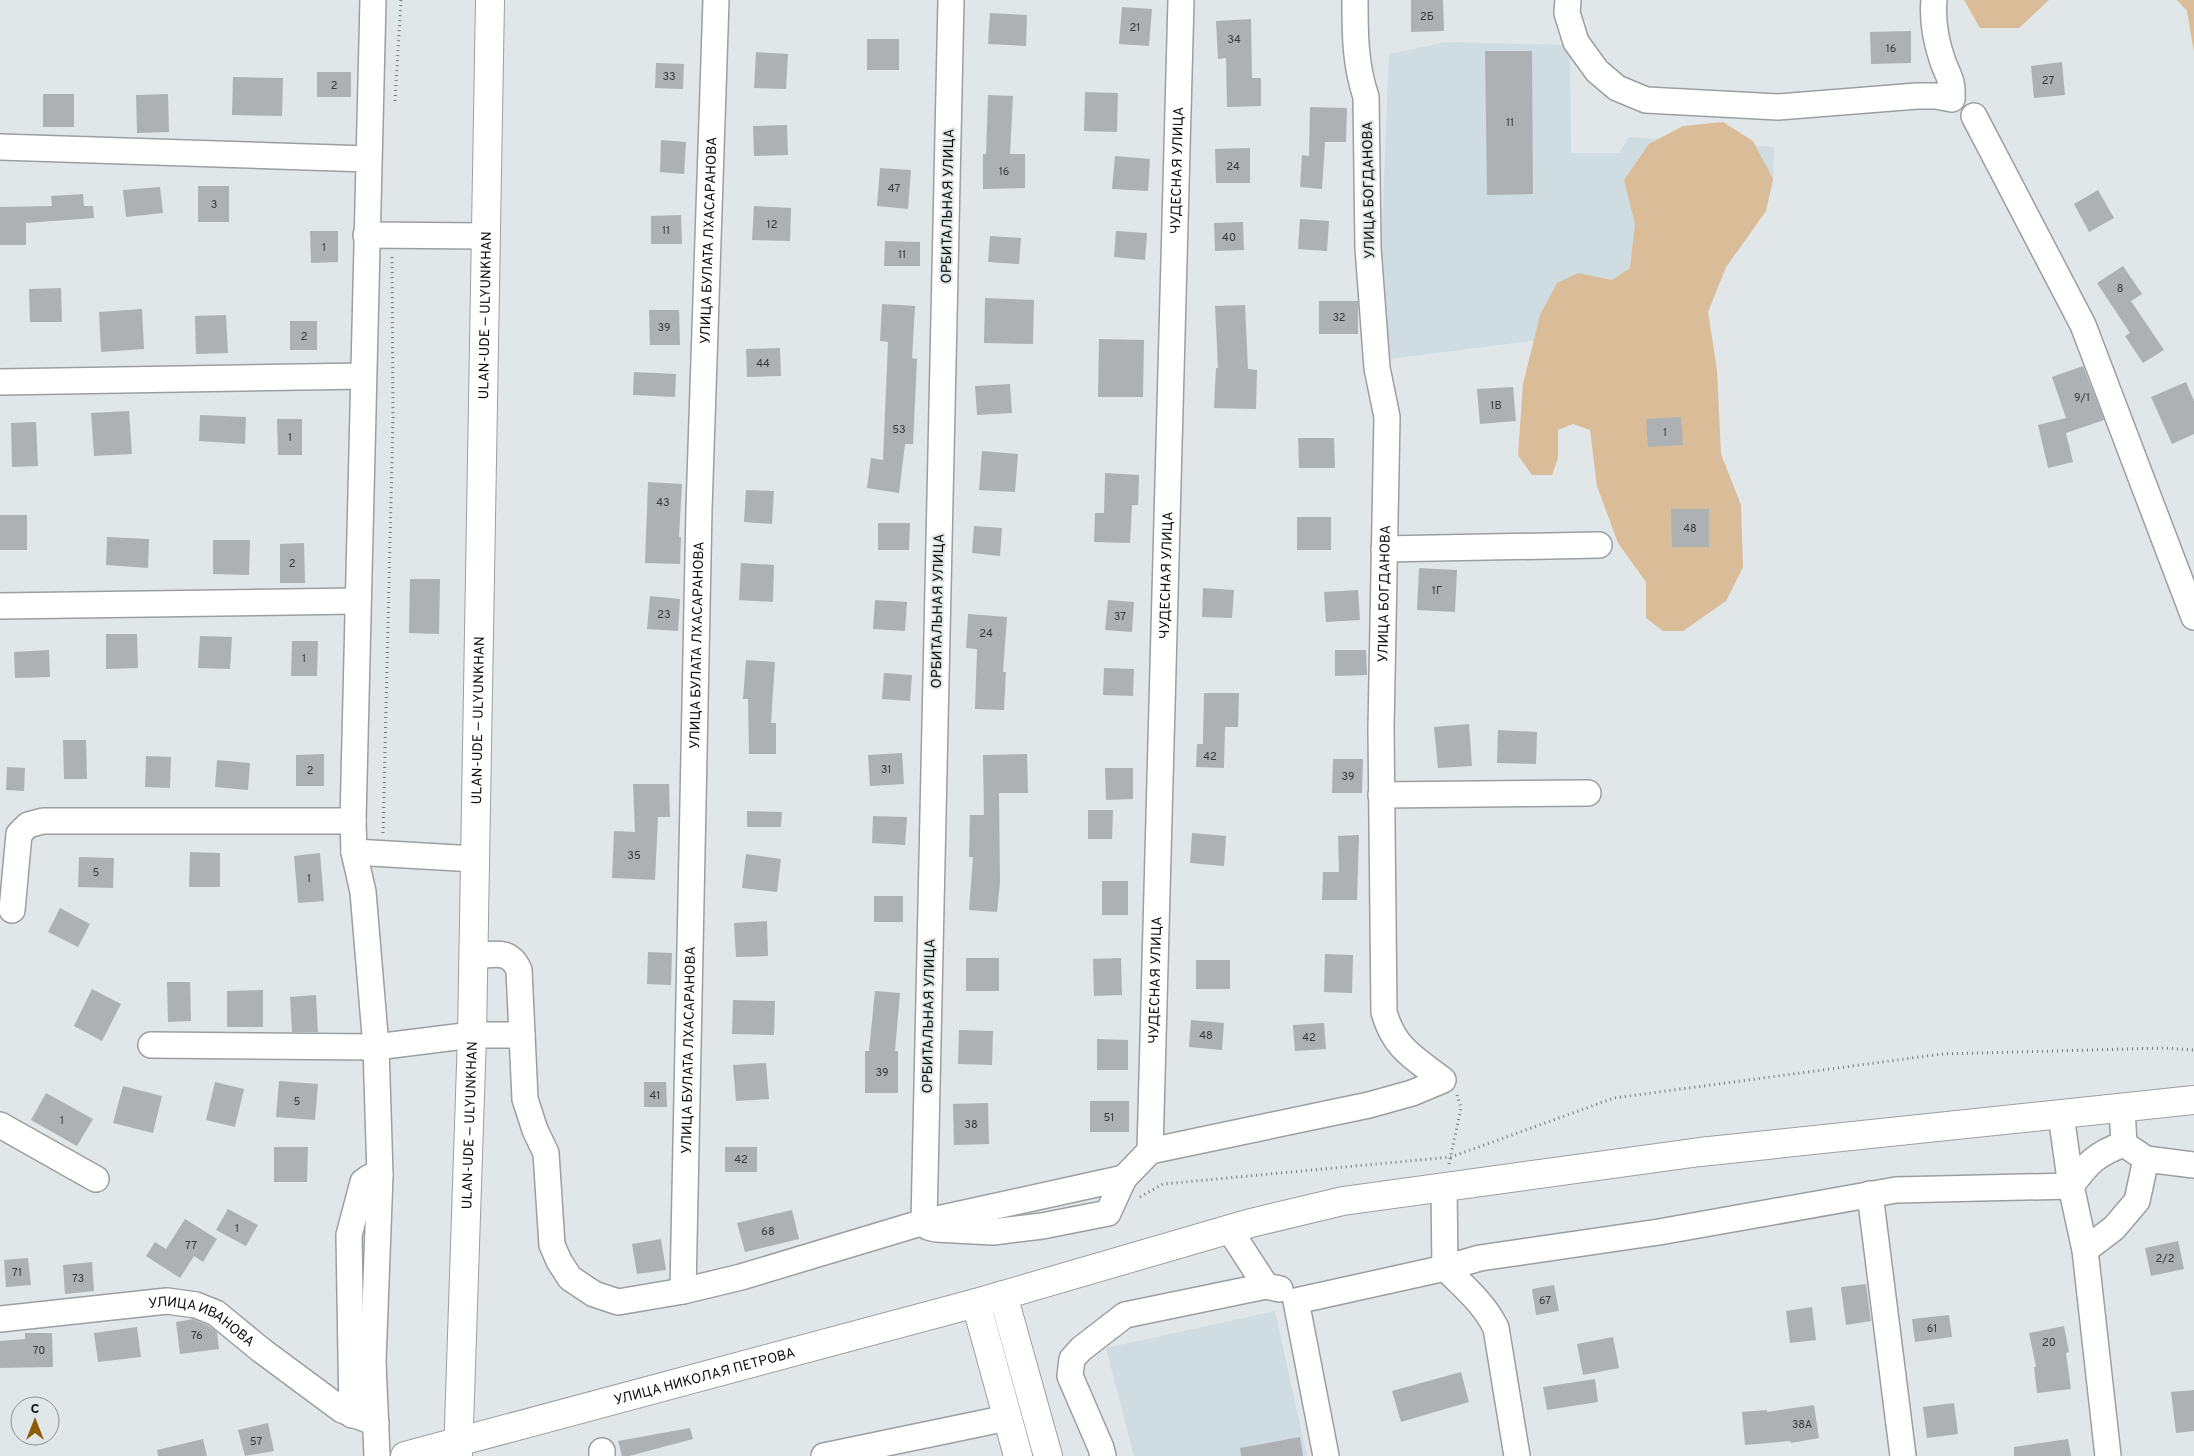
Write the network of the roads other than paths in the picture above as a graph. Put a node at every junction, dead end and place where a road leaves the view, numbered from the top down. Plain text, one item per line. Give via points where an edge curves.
1 (373, 0) edge
2 (490, 0) edge
3 (716, 0) edge
4 (951, 0) edge
5 (1180, 0) edge
6 (1355, 0) edge
7 (1568, 0) edge
8 (1934, 0) edge
9 (1974, 116) dead end
10 (0, 147) edge
11 (368, 159) junction
12 (366, 235) junction
13 (486, 236) junction
14 (363, 376) junction
15 (0, 382) edge
16 (1600, 545) dead end
17 (1384, 549) junction
18 (357, 601) junction
19 (0, 606) edge
20 (2194, 616) edge
21 (1588, 793) dead end
22 (1382, 795) junction
23 (352, 821) junction
24 (354, 852) junction
25 (475, 858) junction
26 (12, 910) dead end
27 (473, 956) junction
28 (472, 1035) junction
29 (522, 1035) junction
30 (151, 1045) dead end
31 (376, 1047) junction
32 (2194, 1100) edge
33 (2122, 1109) junction
34 (2061, 1116) junction
35 (0, 1125) edge
36 (2124, 1144) junction
37 (1150, 1151) junction
38 (2146, 1159) junction
39 (2194, 1164) edge
40 (380, 1175) junction
41 (1124, 1178) junction
42 (96, 1180) dead end
43 (2071, 1186) junction
44 (1444, 1187) junction
45 (1870, 1194) junction
46 (924, 1222) junction
47 (1229, 1229) junction
48 (2085, 1250) junction
49 (1445, 1268) junction
50 (1266, 1286) junction
51 (683, 1291) junction
52 (1003, 1295) junction
53 (1296, 1301) junction
54 (976, 1303) junction
55 (0, 1319) edge
56 (352, 1415) junction
57 (1007, 1418) junction
58 (376, 1424) junction
59 (458, 1448) edge
60 (377, 1456) edge
61 (405, 1456) edge
62 (824, 1456) edge
63 (1018, 1456) edge
64 (1048, 1456) edge
65 (1102, 1456) edge
66 (1326, 1456) edge
67 (1516, 1456) edge
68 (1903, 1456) edge
69 (2108, 1456) edge

1 - 11 street
2 - 13 main road, ULAN-UDE — ULYUNKHAN
3 - 51 street, УЛИЦА БУЛАТА ЛХАСАРАНОВА via 699,509
4 - 46 street, ОРБИТАЛЬНАЯ УЛИЦА
5 - 37 street, ЧУДЕСНАЯ УЛИЦА
6 - 17 street, УЛИЦА БОГДАНОВА via 1354,46 1358,74 1366,97 1368,248 1377,368 1387,417
7 - 8 street via 1567,13 1576,42 1597,71 1617,88 1646,100 1778,107 1917,96 1952,99 1950,77 1934,27
9 - 20 street via 2083,325
10 - 11 street
11 - 12 street
12 - 13 street
12 - 14 street
13 - 25 main road, ULAN-UDE — ULYUNKHAN
14 - 15 street
14 - 18 street
16 - 17 street
17 - 22 street, УЛИЦА БОГДАНОВА
18 - 19 street
18 - 23 street
21 - 22 street
22 - 37 street, УЛИЦА БОГДАНОВА via 1384,1012 1398,1044 1442,1080 1412,1093 1369,1105
23 - 24 street
23 - 26 street via 35,823 19,834
24 - 25 street
24 - 31 street via 362,892
25 - 27 main road, ULAN-UDE — ULYUNKHAN
27 - 28 main road, ULAN-UDE — ULYUNKHAN
27 - 29 street via 506,954 515,961 519,970
28 - 29 street
28 - 31 street
28 - 59 main road, ULAN-UDE — ULYUNKHAN
29 - 51 street via 525,1099 546,1153 552,1245 558,1261 570,1278 594,1294 618,1302
30 - 31 street
31 - 40 street
32 - 33 main road, УЛИЦА НИКОЛАЯ ПЕТРОВА
33 - 34 main road, УЛИЦА НИКОЛАЯ ПЕТРОВА
33 - 36 street
34 - 43 street
34 - 44 main road, УЛИЦА НИКОЛАЯ ПЕТРОВА via 1700,1152
35 - 42 street
36 - 38 street
36 - 43 street via 2088,1163
37 - 41 street
38 - 39 street
38 - 48 street via 2137,1201 2114,1228
40 - 56 street via 370,1176 363,1182 349,1235
40 - 58 street via 373,1362
41 - 46 street
41 - 46 street via 1108,1213 993,1232 936,1229
43 - 45 street via 1896,1190
43 - 48 street
44 - 47 main road, УЛИЦА НИКОЛАЯ ПЕТРОВА via 1343,1201
44 - 49 street
45 - 49 street via 1659,1232 1480,1258
45 - 68 street
46 - 51 street via 741,1277
47 - 50 street
47 - 52 main road, УЛИЦА НИКОЛАЯ ПЕТРОВА
48 - 69 street
49 - 53 street
49 - 67 street via 1480,1302 1496,1328
50 - 53 street via 1283,1289
50 - 65 street via 1125,1315 1081,1349 1072,1360 1070,1376
52 - 54 main road, УЛИЦА НИКОЛАЯ ПЕТРОВА
52 - 64 main road
53 - 66 street
54 - 57 main road
54 - 59 main road, УЛИЦА НИКОЛАЯ ПЕТРОВА
55 - 56 street, УЛИЦА ИВАНОВА via 167,1301 196,1304 216,1313 261,1350
56 - 58 street, УЛИЦА ИВАНОВА
57 - 62 street
57 - 63 main road
58 - 60 street
59 - 61 main road, УЛИЦА НИКОЛАЯ ПЕТРОВА

